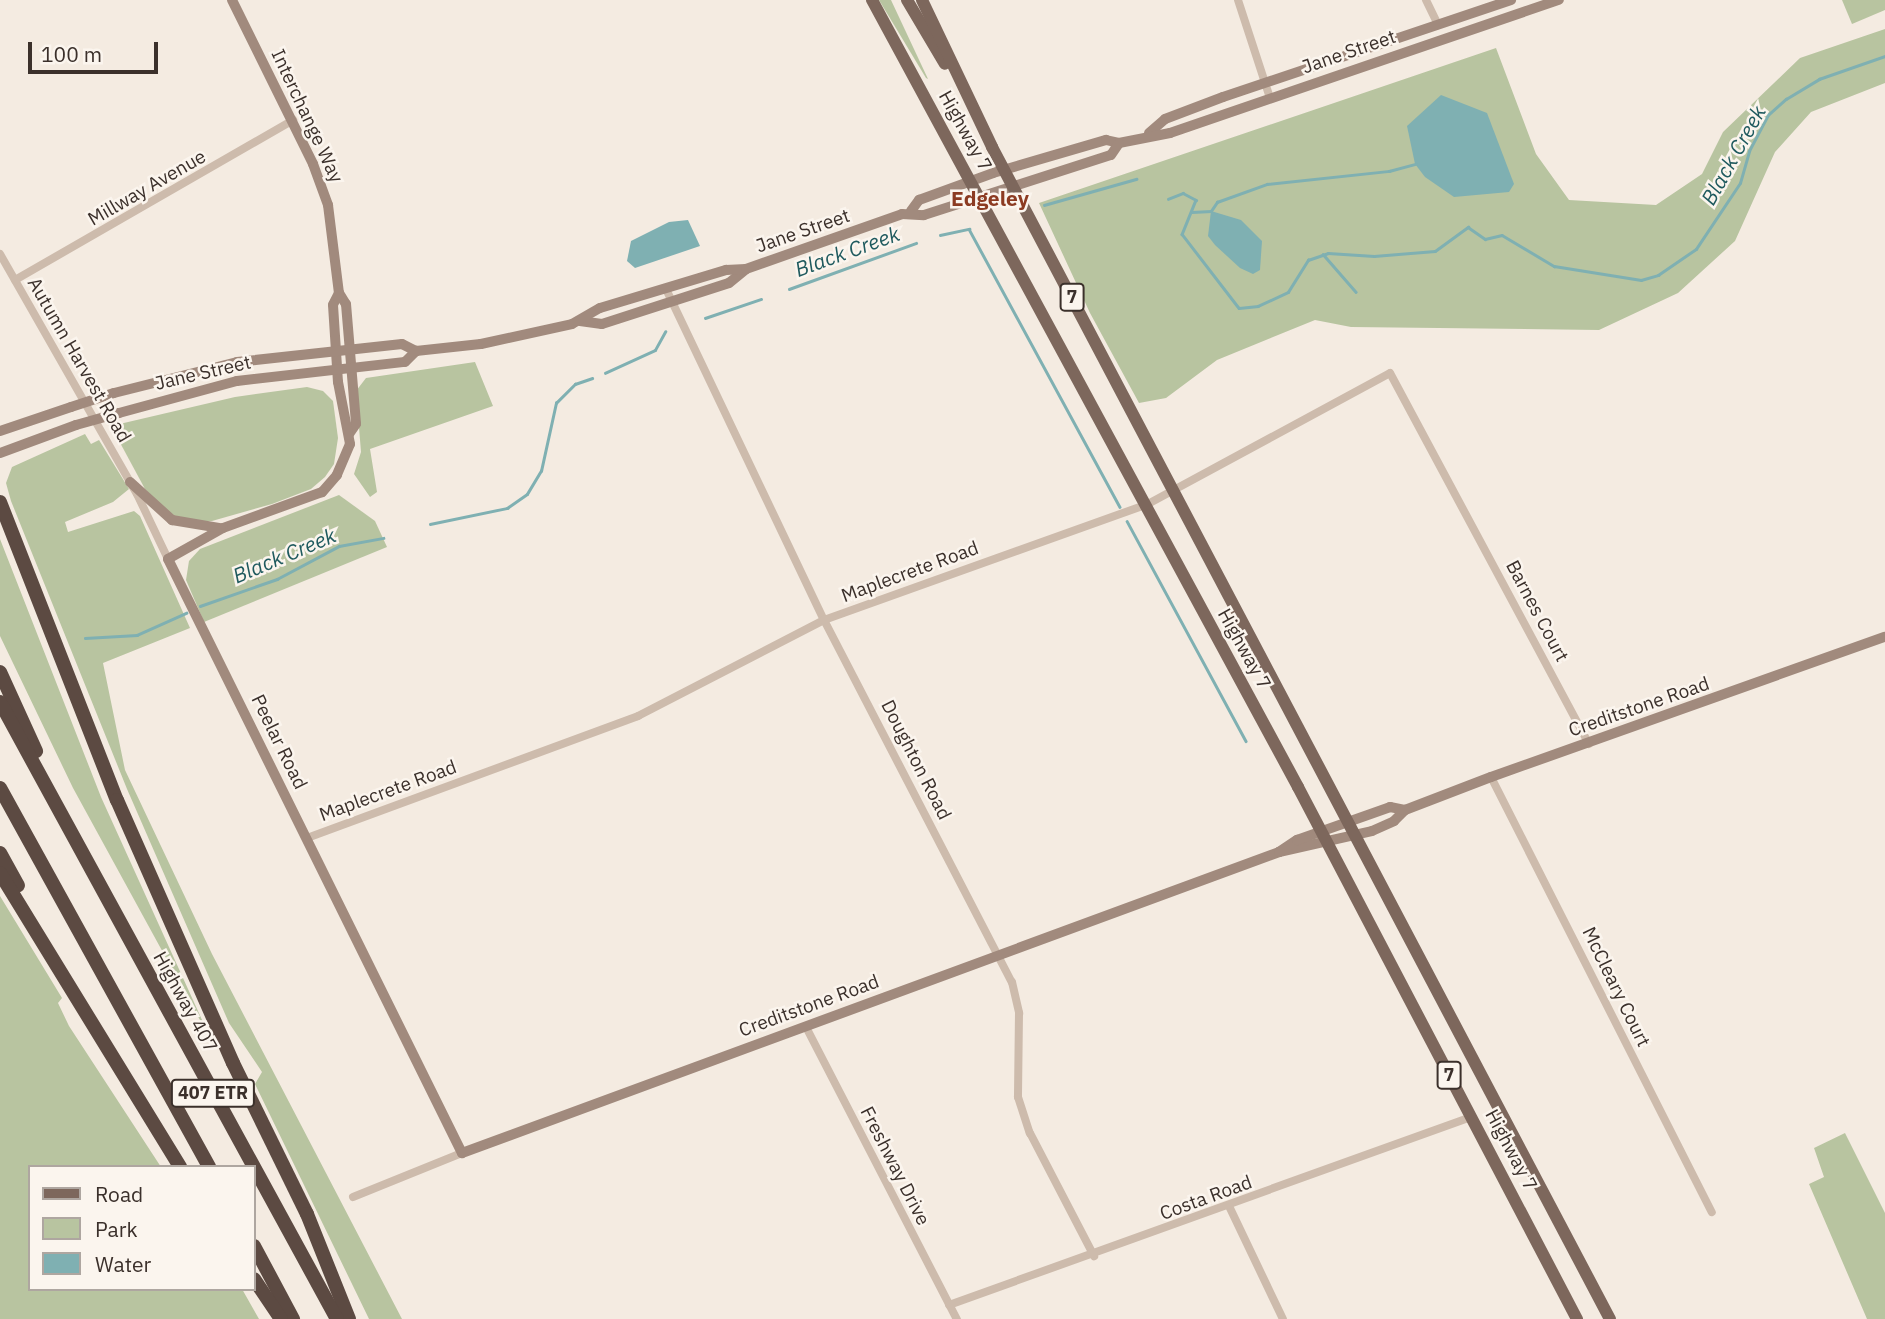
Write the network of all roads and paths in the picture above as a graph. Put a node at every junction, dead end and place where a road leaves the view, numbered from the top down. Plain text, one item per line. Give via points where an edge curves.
1 (232, 0) edge
2 (873, 0) edge
3 (907, 0) edge
4 (922, 0) edge
5 (1238, 0) edge
6 (1426, 0) edge
7 (1511, 0) edge
8 (1559, 0) edge
9 (1438, 25) junction
10 (1266, 84) junction
11 (962, 87) junction
12 (1270, 98) junction
13 (293, 120) junction
14 (1149, 133) junction
15 (1119, 143) junction
16 (1005, 169) junction
17 (971, 181) junction
18 (1013, 184) junction
19 (978, 195) junction
20 (911, 211) junction
21 (0, 254) edge
22 (746, 269) junction
23 (15, 280) junction
24 (666, 289) junction
25 (340, 293) junction
26 (672, 301) junction
27 (580, 321) junction
28 (350, 350) junction
29 (416, 351) junction
30 (338, 352) junction
31 (351, 369) junction
32 (338, 370) junction
33 (0, 431) edge
34 (349, 434) junction
35 (0, 453) edge
36 (130, 482) junction
37 (1174, 492) junction
38 (1456, 493) joint
39 (0, 502) edge
40 (1146, 505) junction
41 (223, 528) junction
42 (168, 559) junction
43 (824, 620) junction
44 (1885, 637) edge
45 (0, 672) edge
46 (0, 702) edge
47 (1589, 744) junction
48 (1491, 776) junction
49 (0, 788) edge
50 (1405, 810) junction
51 (1350, 821) junction
52 (1357, 835) junction
53 (1323, 837) junction
54 (307, 838) junction
55 (0, 853) edge
56 (89, 867) junction
57 (0, 873) edge
58 (998, 956) junction
59 (78, 999) junction
60 (806, 1027) junction
61 (1471, 1116) junction
62 (462, 1153) junction
63 (179, 1165) edge
64 (208, 1165) edge
65 (253, 1165) edge
66 (256, 1171) edge
67 (353, 1197) dead end
68 (1229, 1206) junction
69 (1713, 1212) dead end
70 (256, 1251) edge
71 (1094, 1256) junction
72 (256, 1282) edge
73 (949, 1305) junction
74 (281, 1319) edge
75 (293, 1319) edge
76 (337, 1319) edge
77 (349, 1319) edge
78 (957, 1319) edge
79 (1283, 1319) edge
80 (1577, 1319) edge
81 (1610, 1319) edge

1 - 13 street, Interchange Way
2 - 17 main road, Highway 7 / 7
3 - 11 main road via 925,36
4 - 11 main road, Highway 7 / 7
5 - 10 street
6 - 9 street
7 - 9 street, Jane Street
8 - 12 street, Jane Street
9 - 10 street, Jane Street
10 - 12 street
10 - 14 street, Jane Street via 1165,119
11 - 16 main road, Highway 7 / 7
12 - 14 street, Jane Street via 1170,132
13 - 23 street, Millway Avenue
13 - 25 street, Interchange Way via 328,205
14 - 15 street, Jane Street
15 - 16 street, Jane Street via 1106,140
15 - 18 street, Jane Street via 1111,155
16 - 17 street, Jane Street
16 - 18 main road, Highway 7 / 7
17 - 19 main road, Highway 7 / 7
17 - 20 street, Jane Street via 919,200
18 - 19 street, Jane Street
18 - 37 main road, Highway 7 / 7
19 - 20 street, Jane Street via 924,215
19 - 40 main road, Highway 7 / 7
20 - 22 street, Jane Street
21 - 23 street, Autumn Harvest Road
22 - 24 street, Jane Street via 726,270
22 - 26 street, Jane Street via 729,283
23 - 36 street, Autumn Harvest Road
24 - 26 street, Doughton Road
24 - 27 street, Jane Street via 600,309
25 - 28 street, Interchange Way via 346,304
25 - 30 street, Interchange Way via 333,305
26 - 27 street, Jane Street via 602,324
26 - 43 street, Doughton Road
27 - 29 street, Jane Street via 481,344
28 - 29 street, Jane Street via 402,344
28 - 30 street, Jane Street
28 - 31 street, Interchange Way
29 - 31 street, Jane Street via 405,362
30 - 32 street
30 - 33 street, Jane Street, bridge via 237,362 114,393
31 - 32 street, Jane Street
31 - 34 street via 356,424
32 - 34 street via 343,425
32 - 35 street, Jane Street, bridge via 237,380 76,425
34 - 41 street via 345,464 322,492
36 - 41 street via 172,520
36 - 42 street, Autumn Harvest Road
37 - 38 street, Maplecrete Road via 1390,373
37 - 40 street, Maplecrete Road
37 - 51 main road, Highway 7 / 7
38 - 47 street, Barnes Court
39 - 77 highway via 117,800 233,1063 307,1214
40 - 43 street, Maplecrete Road
40 - 53 main road, Highway 7 / 7
41 - 42 street
42 - 54 street, Peelar Road
43 - 54 street, Maplecrete Road via 638,716
43 - 58 street, Doughton Road
44 - 47 street, Creditstone Road
45 - 56 highway
46 - 56 highway, Highway 407 / 407 ETR
47 - 48 street, Creditstone Road
48 - 50 street, Creditstone Road
48 - 69 street, McCleary Court
49 - 64 highway, 407 ETR
50 - 51 street, Creditstone Road via 1391,807
50 - 52 street, Creditstone Road via 1394,821
51 - 52 main road, Highway 7 / 7
51 - 53 street, Creditstone Road
52 - 53 street, Creditstone Road
52 - 81 main road, Highway 7 / 7
53 - 58 street, Creditstone Road via 1284,845 1279,852
53 - 61 main road, Highway 7 / 7
54 - 62 street, Peelar Road
55 - 59 highway
56 - 65 highway, Highway 407 / 407 ETR
57 - 59 highway
58 - 60 street, Creditstone Road
58 - 71 street, Doughton Road via 1018,1004 1018,1097 1030,1133
59 - 63 highway
60 - 62 street, Creditstone Road
60 - 73 street, Freshway Drive
61 - 68 street, Costa Road
61 - 80 main road, Highway 7 / 7
62 - 67 street, Creditstone Road
66 - 76 highway, Highway 407 / 407 ETR
68 - 71 street, Costa Road
68 - 79 street
70 - 75 highway
71 - 73 street, Costa Road
72 - 74 highway
73 - 78 street, Freshway Drive

